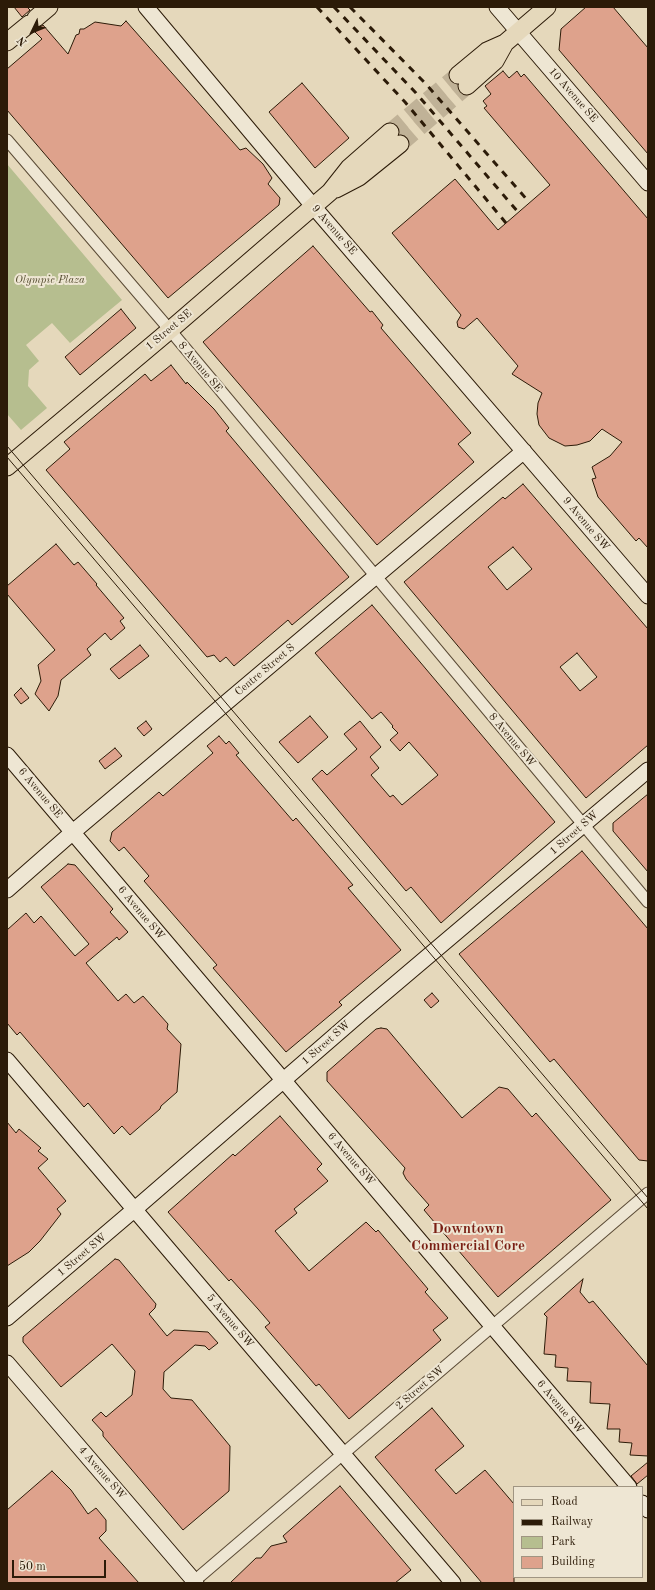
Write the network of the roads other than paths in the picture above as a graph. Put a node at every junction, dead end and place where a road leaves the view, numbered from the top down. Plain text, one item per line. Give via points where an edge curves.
1 (146, 7) edge
2 (498, 7) edge
3 (547, 7) edge
4 (38, 16) edge
5 (518, 32) junction
6 (7, 42) edge
7 (462, 80) tunnel mouth
8 (395, 138) tunnel mouth
9 (7, 140) edge
10 (648, 183) edge
11 (313, 206) junction
12 (170, 330) junction
13 (524, 451) junction
14 (7, 467) edge
15 (376, 577) junction
16 (648, 596) edge
17 (7, 755) edge
18 (648, 770) edge
19 (583, 825) junction
20 (73, 832) junction
21 (7, 890) edge
22 (648, 902) edge
23 (7, 1060) edge
24 (283, 1080) junction
25 (648, 1193) edge
26 (135, 1209) junction
27 (7, 1318) edge
28 (492, 1326) junction
29 (7, 1363) edge
30 (343, 1454) junction
31 (628, 1486) edge
32 (194, 1582) edge
33 (453, 1583) edge

1 - 11 main road, 9 Avenue SE
2 - 5 main road, 10 Avenue SE
3 - 5 main road
4 - 6 main road
5 - 7 main road via 505,43 487,50
5 - 10 main road, 10 Avenue SE
8 - 11 main road, 1 Street SE via 358,177 330,192
9 - 12 street, 8 Avenue SE
11 - 12 main road, 1 Street SE
11 - 13 main road, 9 Avenue SE
12 - 14 main road, 1 Street SE
12 - 15 street, 8 Avenue SE
13 - 15 main road, Centre Street S
13 - 16 main road, 9 Avenue SW
15 - 19 street, 8 Avenue SW
15 - 20 main road, Centre Street S
17 - 20 main road, 6 Avenue SE
18 - 19 main road, 1 Street SW
19 - 22 street, 8 Avenue SW
19 - 24 main road, 1 Street SW
20 - 21 main road, Centre Street S
20 - 24 main road, 6 Avenue SW
23 - 26 main road, 5 Avenue SW
24 - 26 main road, 1 Street SW
24 - 28 main road, 6 Avenue SW
25 - 28 street, 2 Street SW
26 - 27 main road, 1 Street SW
26 - 30 main road, 5 Avenue SW
28 - 30 street, 2 Street SW
28 - 31 main road, 6 Avenue SW
29 - 32 main road, 4 Avenue SW
30 - 32 street, 2 Street SW
30 - 33 main road, 5 Avenue SW

